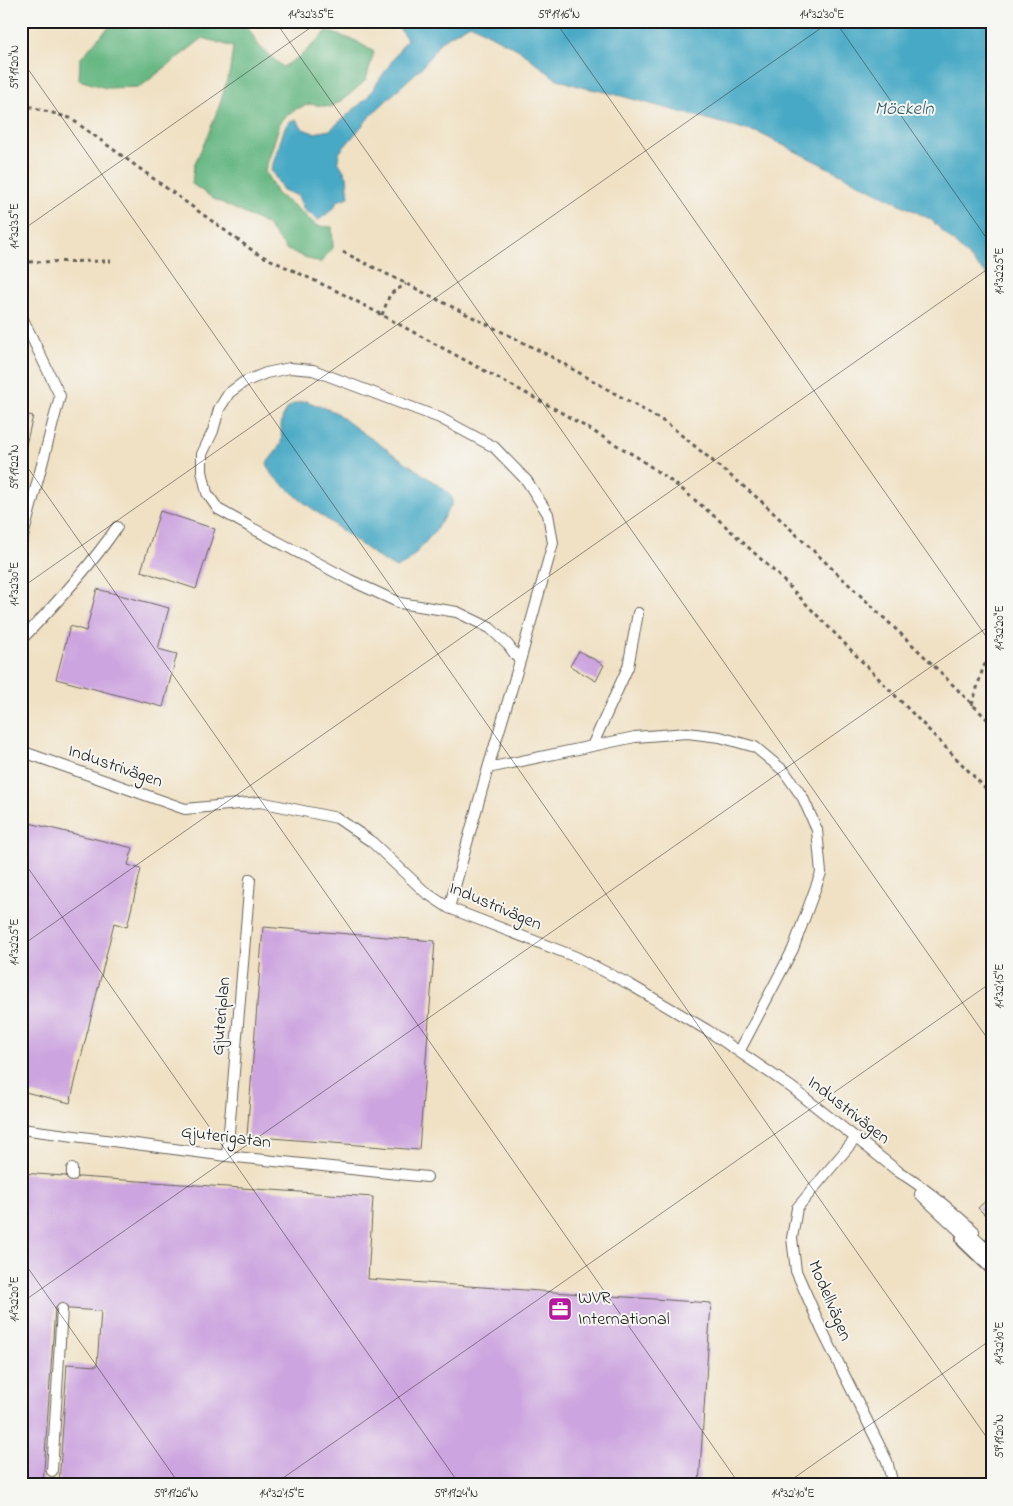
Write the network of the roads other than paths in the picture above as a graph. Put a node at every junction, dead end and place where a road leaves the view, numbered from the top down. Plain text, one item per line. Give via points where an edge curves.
1 (21, 315) edge
2 (118, 527) dead end
3 (21, 544) edge
4 (638, 613) dead end
5 (21, 640) edge
6 (520, 661) junction
7 (592, 746) junction
8 (21, 751) edge
9 (488, 768) junction
10 (250, 879) dead end
11 (449, 908) junction
12 (739, 1052) junction
13 (21, 1129) edge
14 (856, 1138) junction
15 (227, 1156) junction
16 (427, 1177) dead end
17 (971, 1234) junction
18 (992, 1249) edge
19 (992, 1262) edge
20 (62, 1309) dead end
21 (52, 1471) dead end
22 (894, 1485) edge

1 - 3 lane via 60,396
2 - 5 lane via 63,597
4 - 7 lane via 628,667
6 - 6 lane via 553,543 548,514 527,481 494,447 440,418 313,370 290,368 266,373 244,382 229,393 219,409 202,454 202,471 208,493 218,509 350,580 400,603 456,612 490,628 508,644
6 - 9 lane
7 - 9 lane
7 - 12 lane via 635,737 687,733 720,737 755,747 784,771 803,798 817,830 821,873 793,949
8 - 11 lane, Industrivägen via 185,809 260,802 337,818 372,842 425,892
9 - 11 lane
10 - 15 lane, Gjuteriplan
11 - 12 lane, Industrivägen via 576,957 629,984
12 - 14 lane, Industrivägen via 791,1087
13 - 15 lane, Gjuterigatan
14 - 17 lane, Industrivägen via 952,1212
14 - 22 lane, Modellvägen via 797,1208 792,1238 796,1271 887,1461
15 - 16 lane, Gjuterigatan
17 - 18 street
17 - 19 street
20 - 21 lane

